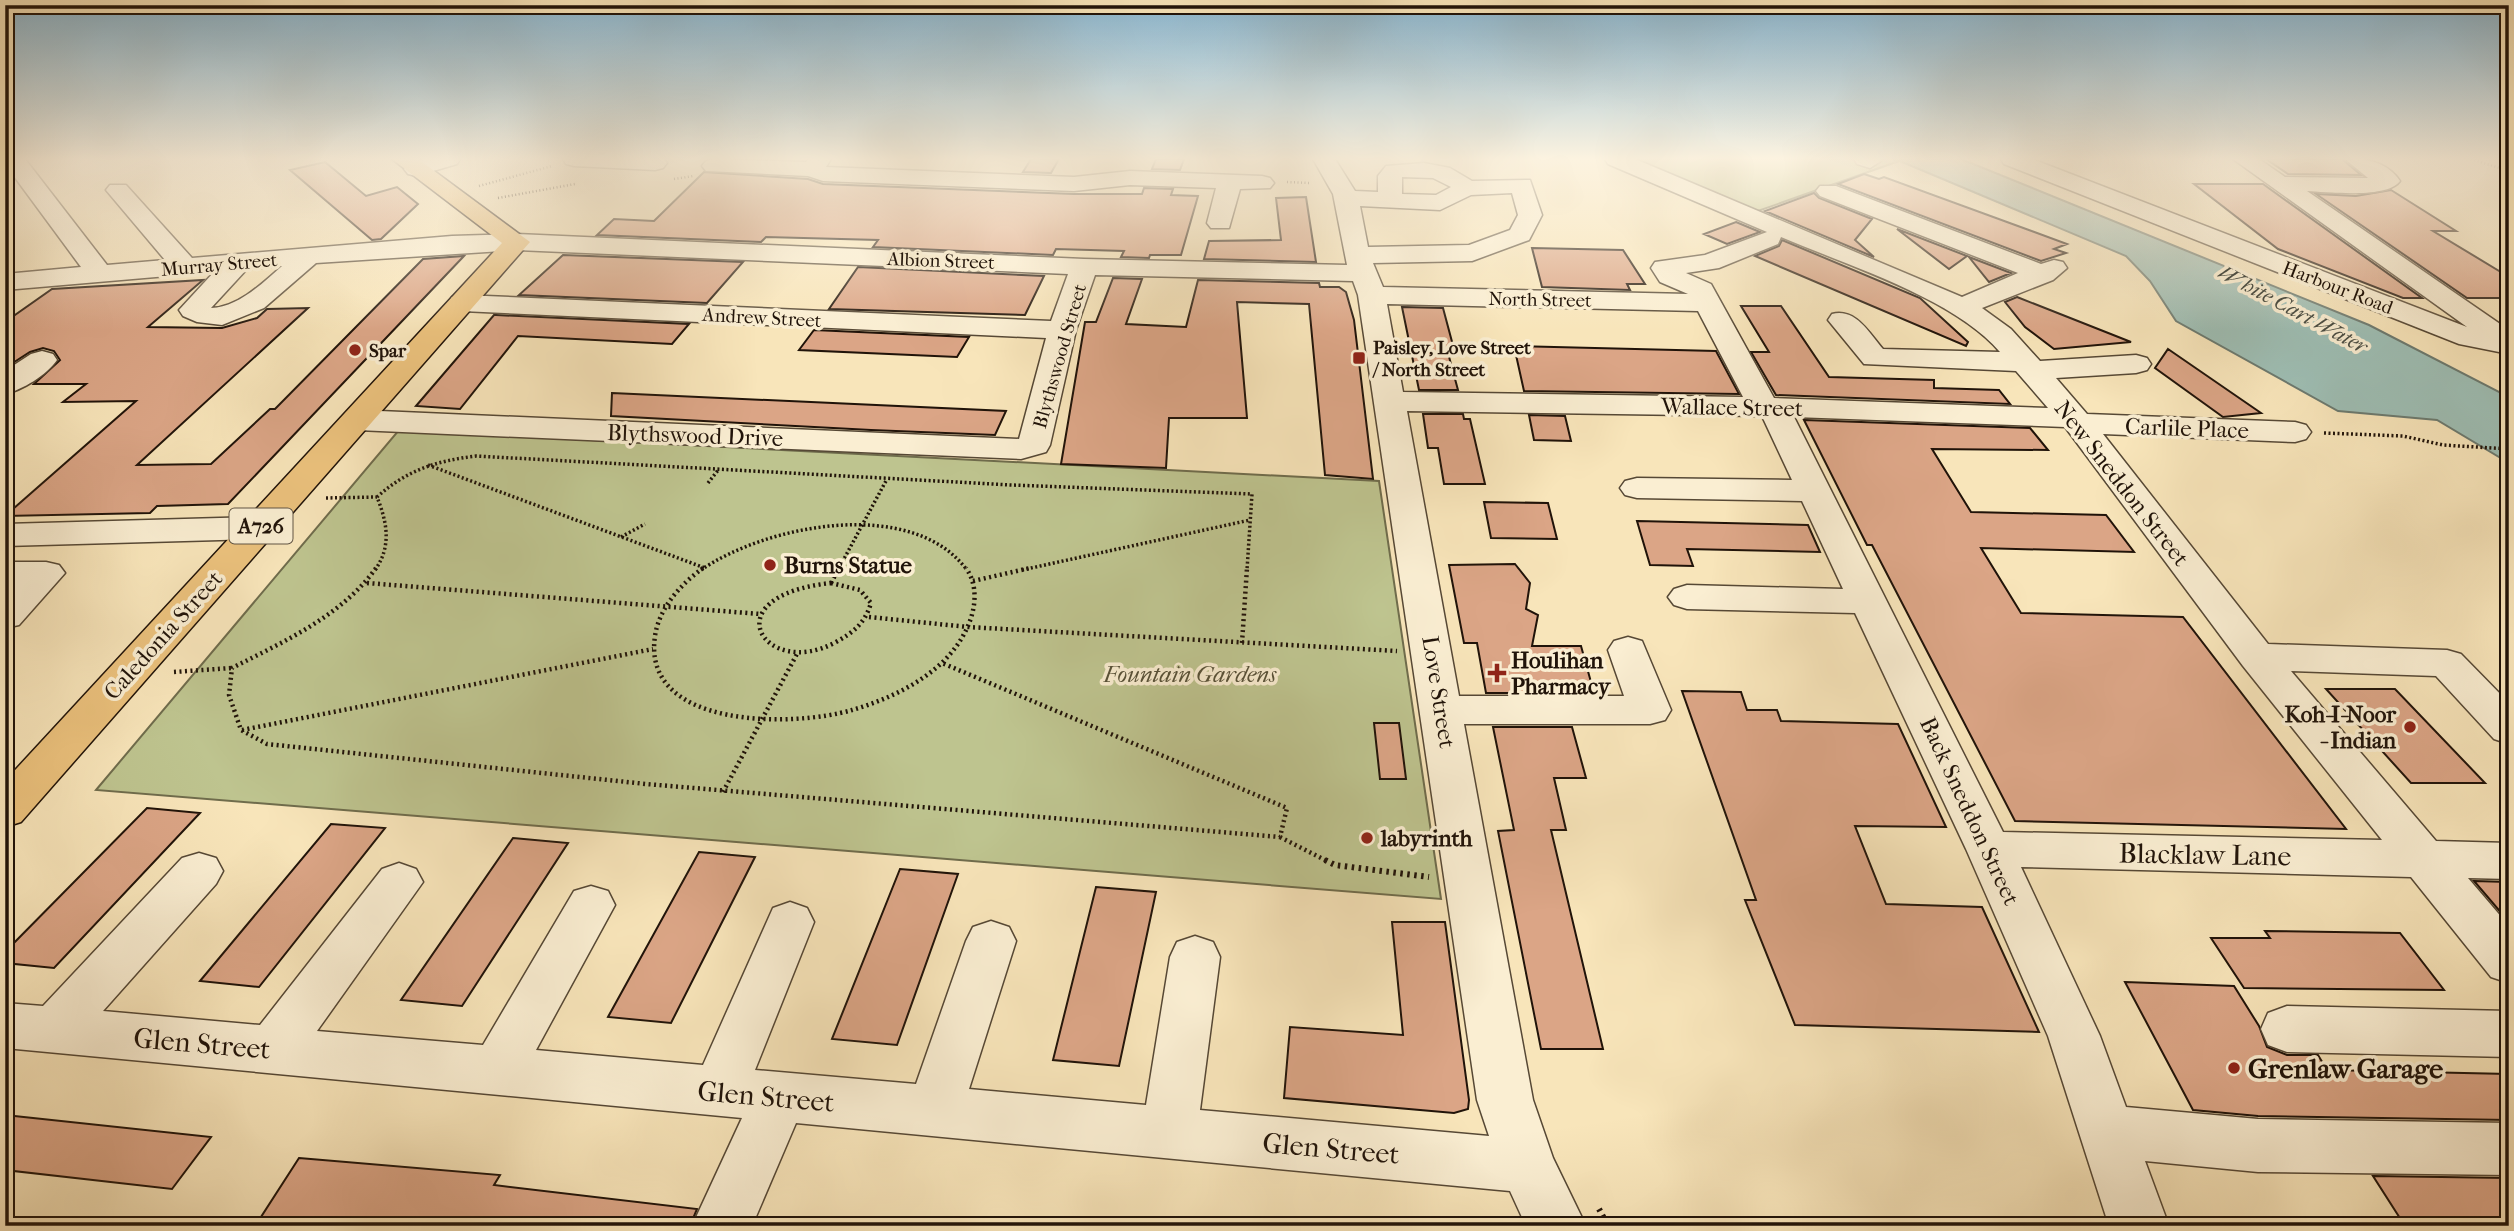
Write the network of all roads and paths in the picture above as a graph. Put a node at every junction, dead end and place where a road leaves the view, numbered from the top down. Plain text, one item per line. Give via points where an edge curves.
1 (56, 216) edge
2 (141, 216) edge
3 (482, 216) edge
4 (1222, 216) edge
5 (1348, 216) edge
6 (1529, 216) edge
7 (1751, 216) edge
8 (1903, 216) edge
9 (2159, 216) edge
10 (2332, 216) edge
11 (1220, 223) dead end
12 (1769, 239) dead end
13 (517, 243) junction
14 (5, 257) edge
15 (308, 257) junction
16 (237, 263) junction
17 (185, 267) junction
18 (1084, 267) junction
19 (95, 268) junction
20 (1365, 274) junction
21 (5, 282) edge
22 (463, 303) junction
23 (1709, 303) junction
24 (1961, 307) junction
25 (1842, 320) dead end
26 (1062, 330) junction
27 (2509, 344) edge
28 (42, 360) dead end
29 (2136, 364) dead end
30 (2028, 366) junction
31 (5, 385) edge
32 (1391, 401) junction
33 (1769, 407) junction
34 (357, 420) junction
35 (2075, 421) junction
36 (2295, 432) joint
37 (1034, 445) joint
38 (2509, 449) edge
39 (428, 464) junction
40 (719, 469) junction
41 (887, 479) junction
42 (708, 482) dead end
43 (1637, 488) dead end
44 (1815, 491) junction
45 (377, 496) junction
46 (286, 498) junction
47 (1250, 520) junction
48 (645, 524) dead end
49 (864, 524) junction
50 (260, 528) junction
51 (55, 533) junction
52 (5, 535) edge
53 (620, 537) junction
54 (705, 568) junction
55 (9, 573) edge
56 (972, 581) junction
57 (367, 583) junction
58 (831, 583) junction
59 (1686, 597) dead end
60 (1870, 603) junction
61 (665, 608) junction
62 (760, 614) junction
63 (5, 617) edge
64 (869, 617) junction
65 (968, 627) junction
66 (1242, 643) junction
67 (653, 649) junction
68 (1628, 650) dead end
69 (798, 652) junction
70 (1433, 653) junction
71 (2257, 657) junction
72 (942, 663) junction
73 (232, 668) junction
74 (128, 674) junction
75 (1442, 710) junction
76 (762, 721) junction
77 (2509, 729) edge
78 (241, 730) junction
79 (723, 792) junction
80 (5, 810) edge
81 (1280, 836) junction
82 (1989, 849) junction
83 (2421, 858) junction
84 (2509, 861) edge
85 (199, 871) dead end
86 (400, 882) dead end
87 (1470, 883) junction
88 (591, 905) dead end
89 (790, 922) dead end
90 (991, 941) dead end
91 (1195, 957) dead end
92 (2509, 962) edge
93 (30, 1027) edge
94 (2287, 1029) dead end
95 (2509, 1034) edge
96 (273, 1049) junction
97 (497, 1070) junction
98 (719, 1091) junction
99 (779, 1097) junction
100 (934, 1111) junction
101 (2108, 1130) junction
102 (1169, 1133) junction
103 (2509, 1149) edge
104 (1527, 1167) junction
105 (722, 1226) edge
106 (1556, 1226) edge
107 (2139, 1226) edge

1 - 19 street
2 - 17 street
3 - 13 main road
4 - 11 street
5 - 20 street, Love Street
6 - 20 street via 1520,235 1472,253
7 - 24 street, New Sneddon Street
8 - 24 street via 2054,268
9 - 27 street, Harbour Road via 2469,338
10 - 27 street via 2403,261
12 - 23 street via 1710,262 1664,268 1670,276 1701,290
13 - 15 street, Murray Street
13 - 18 street, Albion Street
13 - 22 main road, Caledonia Street / A726
14 - 19 street via 21,263
15 - 16 street, Murray Street
15 - 16 street via 239,312 203,316 193,310
16 - 17 street, Murray Street
17 - 19 street, Murray Street
18 - 20 street, Albion Street
18 - 26 street, Blythswood Street
19 - 21 street, Murray Street
20 - 23 street, North Street
20 - 32 street, Love Street
22 - 26 street, Andrew Street
22 - 34 main road, Caledonia Street / A726
23 - 33 street, Back Sneddon Street
24 - 30 street, New Sneddon Street via 2001,335
25 - 30 street via 1875,358
26 - 37 street, Blythswood Street
28 - 31 street
29 - 30 street
30 - 35 street, New Sneddon Street
32 - 33 street, Wallace Street
32 - 70 street, Love Street
33 - 35 street, Wallace Street
33 - 44 street, Back Sneddon Street
34 - 37 street, Blythswood Drive via 1021,449
34 - 46 main road, Caledonia Street / A726
35 - 36 street, Carlile Place
35 - 71 street, New Sneddon Street
36 - 38 path via 2403,436
39 - 40 path via 476,456
39 - 45 path via 402,473
39 - 53 path
40 - 41 path
40 - 42 path
41 - 47 path via 1252,494
41 - 49 path
43 - 44 street
44 - 60 street, Back Sneddon Street
45 - 46 path
45 - 57 path via 387,521 387,546
46 - 50 main road, Caledonia Street / A726
47 - 56 path
47 - 66 path
48 - 53 path
49 - 54 path via 778,534
49 - 56 path via 933,540 964,565
49 - 58 path
50 - 51 street
50 - 74 main road, Caledonia Street / A726
51 - 52 street
51 - 55 street
53 - 54 path
54 - 61 path
55 - 63 street via 46,573
56 - 65 path via 975,606
57 - 61 path
57 - 73 path via 313,625
58 - 62 path via 794,589
58 - 64 path via 845,584 866,596
59 - 60 street
60 - 82 street, Back Sneddon Street
61 - 62 path
61 - 67 path
62 - 69 path via 758,628 763,637 772,645
64 - 65 path
64 - 69 path via 853,635 838,643
65 - 66 path
65 - 72 path
66 - 70 path
67 - 76 path via 668,684 685,698 708,710
67 - 78 path
68 - 75 street via 1650,710
69 - 76 path
70 - 75 street, Love Street
71 - 77 street via 2446,663
71 - 83 street, New Sneddon Street
72 - 76 path via 920,680 864,707 799,720
72 - 81 path via 1287,808
73 - 74 path
73 - 78 path via 229,695
74 - 80 main road, Caledonia Street / A726
75 - 87 street, Love Street
76 - 79 path
78 - 79 path via 267,744
79 - 81 path
81 - 87 path via 1335,865
82 - 83 street, Blacklaw Lane
82 - 101 street, Back Sneddon Street via 2074,1035
83 - 84 street, Blacklaw Lane
83 - 92 street, New Sneddon Street
85 - 93 street
86 - 96 street
87 - 104 street, Love Street via 1505,1100
88 - 97 street
89 - 98 street
90 - 100 street
91 - 102 street
93 - 96 street, Glen Street
94 - 95 street
96 - 97 street, Glen Street
97 - 98 street, Glen Street
98 - 99 street, Glen Street
99 - 100 street, Glen Street
99 - 105 street
100 - 102 street, Glen Street
101 - 103 street via 2222,1144
101 - 107 street, Back Sneddon Street
102 - 104 street, Glen Street
104 - 106 street, Love Street

